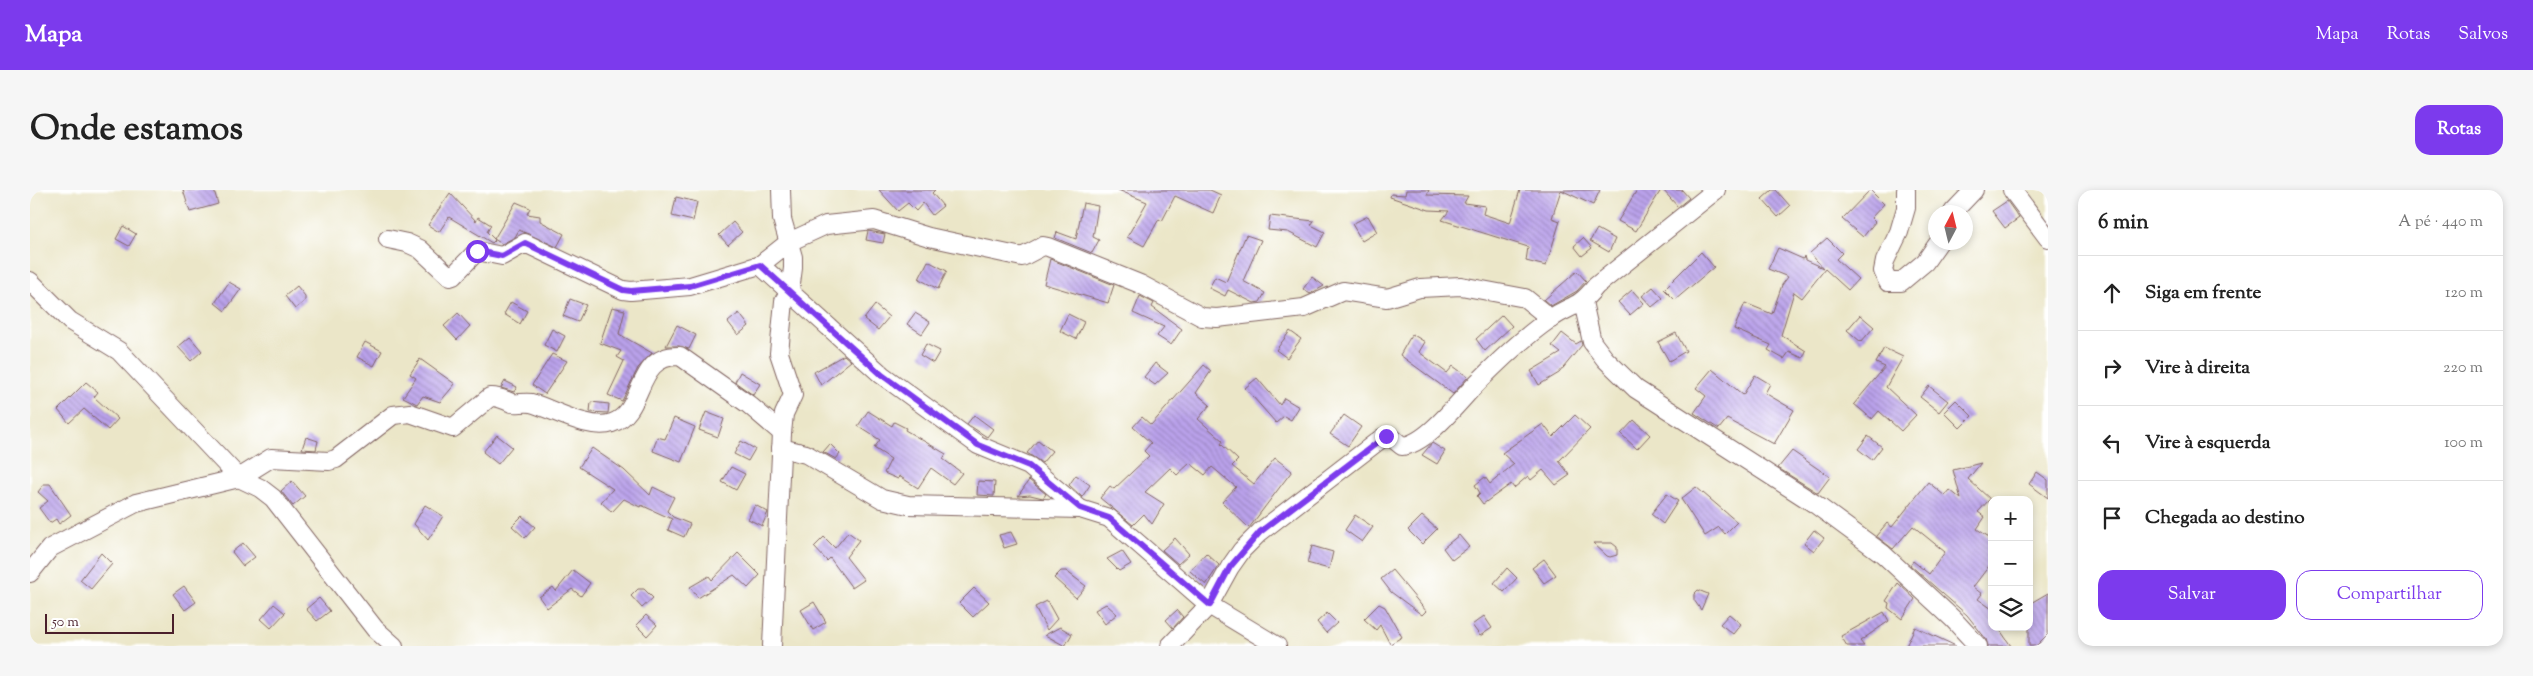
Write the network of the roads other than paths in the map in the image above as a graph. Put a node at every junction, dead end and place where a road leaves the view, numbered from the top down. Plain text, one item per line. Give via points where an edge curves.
1 (780, 190) edge
2 (1716, 190) edge
3 (1906, 190) edge
4 (1974, 190) edge
5 (2012, 190) edge
6 (1960, 205) edge
7 (2048, 238) edge
8 (388, 239) dead end
9 (789, 242) junction
10 (1933, 250) edge
11 (760, 265) junction
12 (30, 281) edge
13 (790, 291) junction
14 (1583, 302) junction
15 (1551, 319) junction
16 (781, 441) junction
17 (239, 478) junction
18 (1080, 508) junction
19 (30, 572) edge
20 (1210, 605) junction
21 (394, 646) edge
22 (772, 646) edge
23 (1170, 646) edge
24 (1277, 646) edge
25 (1978, 646) edge

1 - 9 street via 782,219
2 - 14 street via 1596,286
3 - 10 street via 1906,208 1883,271 1888,282 1901,282
4 - 6 street
5 - 7 street
8 - 11 street via 420,249 450,277 477,251 502,256 525,243 631,291 690,286
9 - 11 street
9 - 13 street via 793,257
9 - 15 street via 826,224 874,220 1022,258 1048,246 1140,284 1202,317 1304,308 1343,291 1387,298 1420,288 1461,286 1525,298
11 - 13 street
12 - 17 street via 70,321 119,351
13 - 16 street via 784,301 779,353 794,395 784,414
13 - 18 street via 882,375 978,445 1029,466
14 - 15 street
14 - 25 street via 1592,342 1636,389 1815,504 1883,554
15 - 20 street via 1479,380 1445,419 1412,444 1402,446 1391,437 1382,438 1260,532 1230,567
16 - 17 street via 748,404 680,356 671,355 663,358 640,382 631,408 622,419 610,424 586,422 529,403 514,404 490,397 453,428 402,413 385,420 336,459 271,458
16 - 18 street via 882,500 894,503
16 - 22 street
17 - 19 street via 130,505 50,548
17 - 21 street via 273,498 375,629
18 - 20 street via 1109,518
20 - 23 street
20 - 24 street

